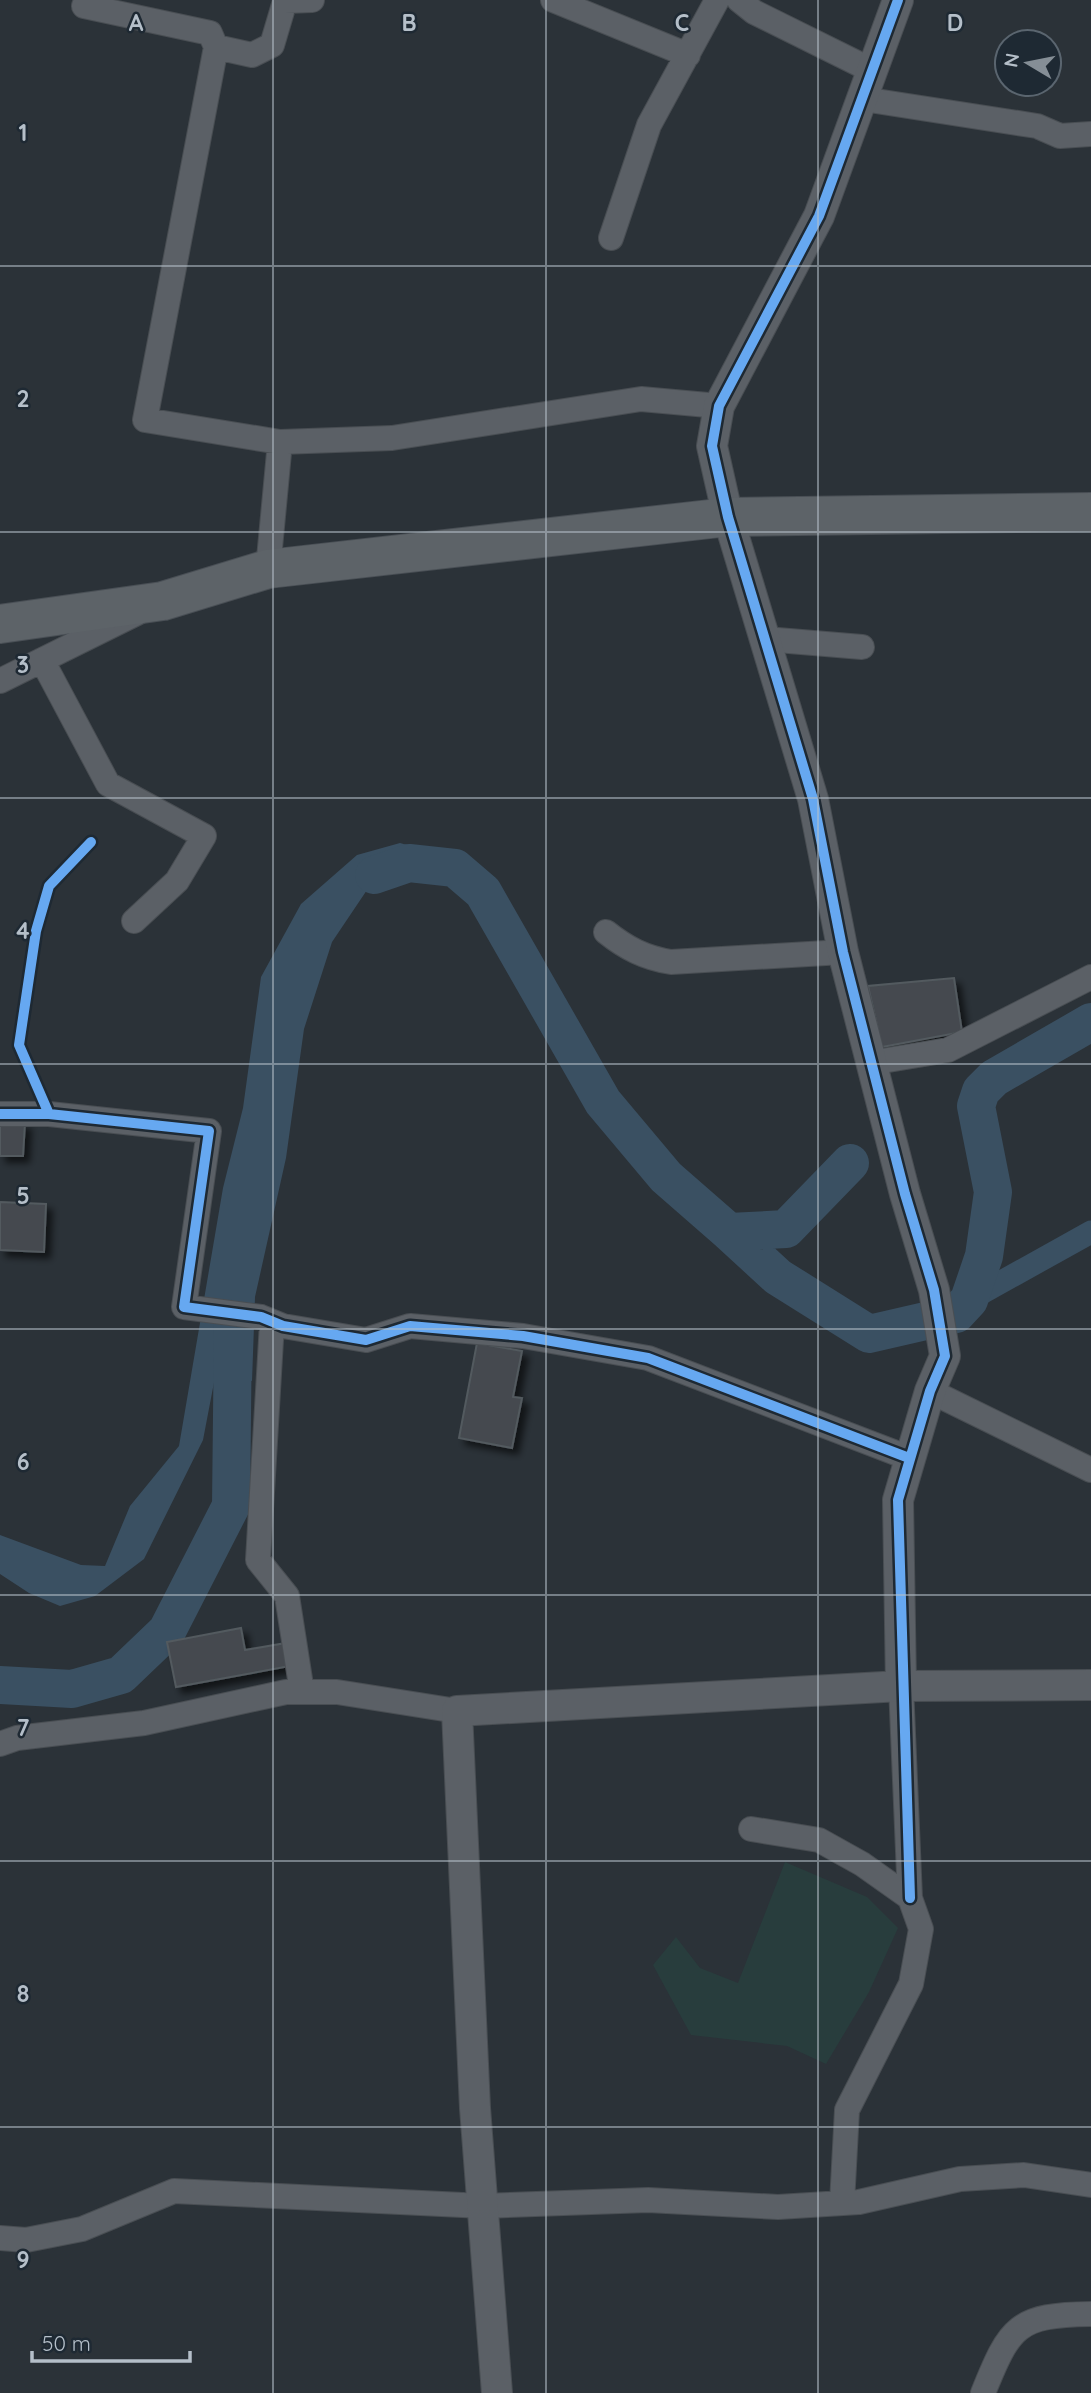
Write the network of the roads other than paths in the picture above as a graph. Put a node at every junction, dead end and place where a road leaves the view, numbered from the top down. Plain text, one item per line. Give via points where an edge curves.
1 (312, 0) edge
2 (553, 0) edge
3 (717, 0) edge
4 (739, 0) edge
5 (898, 0) edge
6 (84, 6) dead end
7 (216, 47) junction
8 (688, 55) junction
9 (873, 72) junction
10 (863, 99) junction
11 (1091, 134) edge
12 (611, 238) dead end
13 (719, 406) junction
14 (280, 442) junction
15 (1091, 512) edge
16 (729, 517) junction
17 (268, 569) junction
18 (163, 601) junction
19 (0, 624) edge
20 (765, 639) junction
21 (862, 647) dead end
22 (43, 660) junction
23 (0, 681) edge
24 (134, 921) dead end
25 (606, 932) dead end
26 (843, 952) junction
27 (1091, 977) edge
28 (870, 1063) junction
29 (0, 1114) edge
30 (267, 1320) junction
31 (930, 1391) junction
32 (909, 1458) junction
33 (1091, 1470) edge
34 (1091, 1685) edge
35 (901, 1686) junction
36 (302, 1692) junction
37 (457, 1712) junction
38 (0, 1744) edge
39 (751, 1829) dead end
40 (910, 1898) junction
41 (1091, 2185) edge
42 (842, 2203) junction
43 (483, 2206) junction
44 (0, 2238) edge
45 (1091, 2314) edge
46 (498, 2393) edge
47 (983, 2393) edge

1 - 7 street via 285,1 272,46 252,55
2 - 8 street
3 - 8 street
4 - 9 street
5 - 9 street
6 - 7 street via 210,33
7 - 14 street via 145,420
8 - 12 street via 649,125
9 - 10 street
10 - 11 street via 1037,126 1060,136
10 - 13 street via 819,216
13 - 14 street via 640,399 392,438
13 - 16 street via 712,446
14 - 17 street
15 - 16 main road
16 - 17 main road
16 - 20 street
17 - 18 main road
18 - 19 main road
18 - 22 street
20 - 21 street
20 - 26 street via 813,799
22 - 23 street
22 - 24 street via 108,784 204,836 177,881
25 - 26 street via 649,958 671,962
26 - 28 street
27 - 28 street via 948,1050
28 - 31 street via 934,1290 946,1356
29 - 30 street via 48,1114 209,1131 184,1307
30 - 32 street via 366,1340 410,1326 523,1336 648,1358
30 - 36 street via 258,1560 287,1596
31 - 32 street
31 - 33 street
32 - 35 street via 898,1500
34 - 35 street
35 - 37 street
35 - 40 street
36 - 37 street via 337,1692
36 - 38 street via 144,1723
37 - 43 street
39 - 40 street via 819,1840
40 - 42 street via 921,1929 911,1984 847,2110
41 - 42 street via 1024,2175 960,2179
42 - 43 street via 778,2207 648,2200
43 - 44 street via 174,2191 82,2229 26,2240
43 - 46 street
45 - 47 street via 1050,2315 1021,2324

